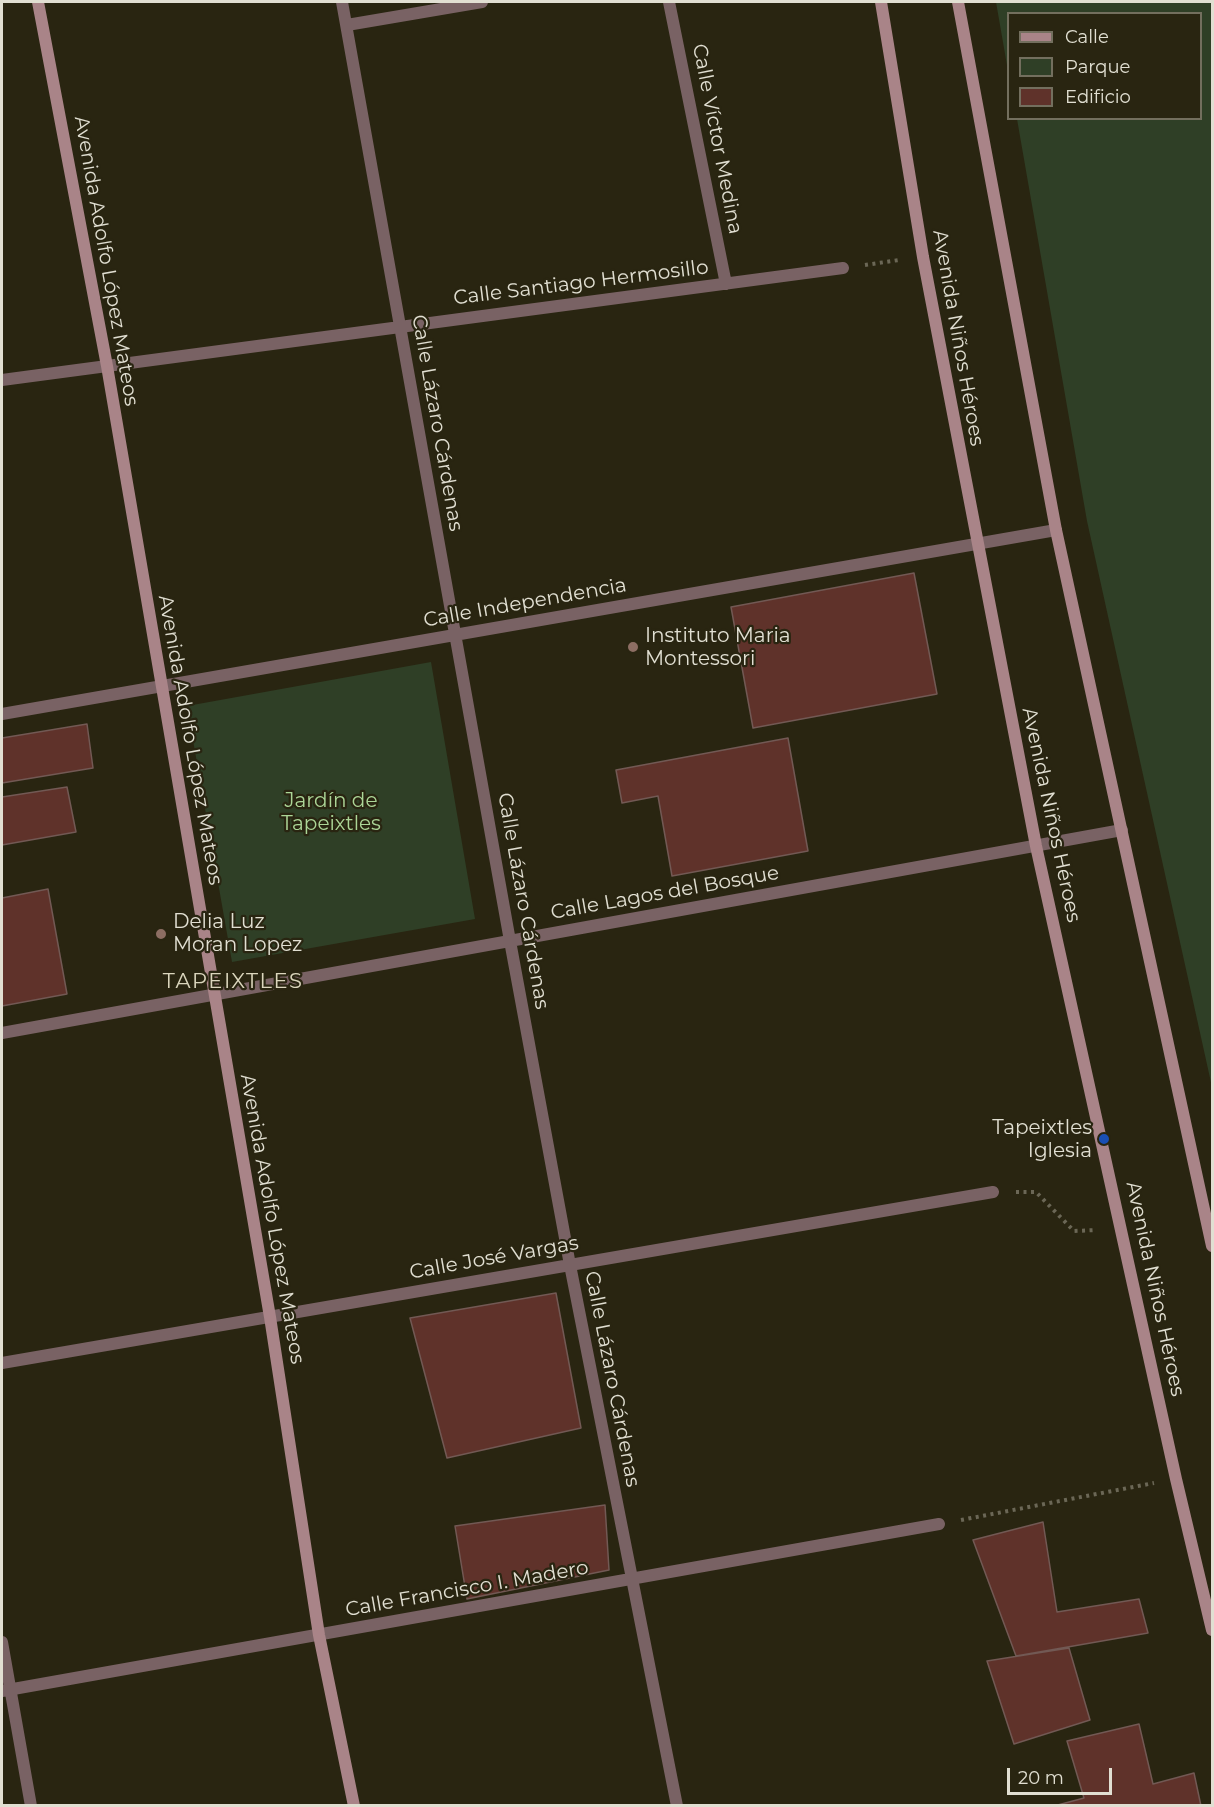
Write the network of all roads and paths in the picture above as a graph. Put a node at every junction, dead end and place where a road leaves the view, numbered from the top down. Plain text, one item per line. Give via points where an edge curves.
1 (38, 2) edge
2 (342, 2) edge
3 (482, 2) edge
4 (669, 2) edge
5 (881, 2) edge
6 (958, 2) edge
7 (347, 25) junction
8 (922, 257) junction
9 (843, 268) joint
10 (726, 284) junction
11 (401, 327) junction
12 (106, 366) junction
13 (2, 380) edge
14 (1056, 531) junction
15 (976, 545) junction
16 (455, 635) junction
17 (160, 686) junction
18 (2, 714) edge
19 (1122, 830) junction
20 (1036, 846) junction
21 (510, 941) junction
22 (214, 994) junction
23 (2, 1033) edge
24 (993, 1192) joint
25 (1122, 1228) junction
26 (1212, 1246) edge
27 (570, 1265) junction
28 (270, 1317) junction
29 (2, 1363) edge
30 (1176, 1479) junction
31 (939, 1524) joint
32 (632, 1579) junction
33 (1212, 1630) edge
34 (319, 1635) junction
35 (2, 1642) edge
36 (5, 1690) edge
37 (31, 1806) edge
38 (354, 1806) edge
39 (676, 1806) edge

1 - 12 main road, Avenida Adolfo López Mateos
2 - 7 street, Calle Lázaro Cárdenas
3 - 7 street
4 - 10 street, Calle Víctor Medina
5 - 8 main road, Avenida Niños Héroes
6 - 14 main road
7 - 11 street, Calle Lázaro Cárdenas
8 - 9 path
8 - 15 main road, Avenida Niños Héroes
9 - 10 street, Calle Santiago Hermosillo
10 - 11 street, Calle Santiago Hermosillo
11 - 12 street, Calle Santiago Hermosillo
11 - 16 street, Calle Lázaro Cárdenas
12 - 13 street, Calle Santiago Hermosillo
12 - 17 main road, Avenida Adolfo López Mateos
14 - 15 street, Calle Independencia
14 - 19 main road
15 - 16 street, Calle Independencia
15 - 20 main road, Avenida Niños Héroes
16 - 17 street, Calle Independencia
16 - 21 street, Calle Lázaro Cárdenas
17 - 18 street, Calle Independencia
17 - 22 main road, Avenida Adolfo López Mateos
19 - 20 street, Calle Lagos del Bosque
19 - 26 main road
20 - 21 street, Calle Lagos del Bosque
20 - 25 main road, Avenida Niños Héroes
21 - 22 street, Calle Lagos del Bosque
21 - 27 street, Calle Lázaro Cárdenas
22 - 23 street, Calle Lagos del Bosque
22 - 28 main road, Avenida Adolfo López Mateos
24 - 25 path via 1036,1192 1074,1231
24 - 27 street, Calle José Vargas
25 - 30 main road, Avenida Niños Héroes
27 - 28 street, Calle José Vargas
27 - 32 street, Calle Lázaro Cárdenas
28 - 29 street, Calle José Vargas
28 - 34 main road, Avenida Adolfo López Mateos
30 - 31 path
30 - 33 main road, Avenida Niños Héroes
31 - 32 street, Calle Francisco I. Madero
32 - 34 street, Calle Francisco I. Madero
32 - 39 street, Calle Lázaro Cárdenas
34 - 36 street, Calle Francisco I. Madero
34 - 38 main road, Avenida Adolfo López Mateos
35 - 36 street
36 - 37 street

